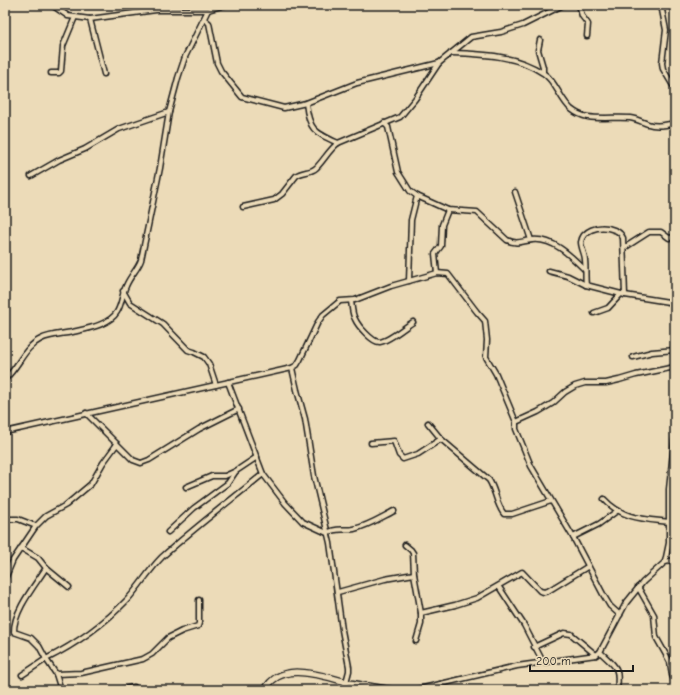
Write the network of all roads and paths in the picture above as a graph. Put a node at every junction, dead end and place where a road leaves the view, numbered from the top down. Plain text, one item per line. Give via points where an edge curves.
1 (52, 5) edge
2 (225, 5) edge
3 (563, 5) edge
4 (579, 5) edge
5 (661, 5) edge
6 (208, 10) junction
7 (75, 17) junction
8 (90, 19) junction
9 (204, 20) junction
10 (587, 36) dead end
11 (540, 40) dead end
12 (451, 52) junction
13 (439, 63) junction
14 (543, 72) junction
15 (51, 73) dead end
16 (104, 74) dead end
17 (675, 89) edge
18 (306, 103) junction
19 (169, 112) junction
20 (384, 123) junction
21 (675, 123) edge
22 (338, 143) junction
23 (31, 176) dead end
24 (516, 192) dead end
25 (417, 196) junction
26 (243, 207) dead end
27 (448, 210) junction
28 (675, 237) edge
29 (531, 240) junction
30 (624, 248) junction
31 (585, 270) junction
32 (549, 271) dead end
33 (437, 274) junction
34 (409, 281) junction
35 (586, 285) junction
36 (123, 291) junction
37 (623, 294) junction
38 (351, 301) junction
39 (675, 304) edge
40 (594, 313) dead end
41 (412, 322) dead end
42 (675, 350) edge
43 (633, 357) dead end
44 (675, 367) edge
45 (292, 368) junction
46 (5, 379) edge
47 (228, 382) junction
48 (216, 385) junction
49 (239, 409) junction
50 (86, 413) junction
51 (516, 422) junction
52 (428, 423) dead end
53 (5, 432) edge
54 (675, 433) edge
55 (441, 439) junction
56 (372, 443) dead end
57 (117, 444) junction
58 (256, 457) junction
59 (236, 471) junction
60 (263, 474) junction
61 (186, 487) dead end
62 (604, 500) dead end
63 (551, 501) junction
64 (394, 511) dead end
65 (617, 511) junction
66 (5, 519) edge
67 (669, 522) junction
68 (36, 526) junction
69 (168, 532) dead end
70 (327, 533) junction
71 (573, 537) junction
72 (405, 545) dead end
73 (22, 548) junction
74 (675, 560) edge
75 (665, 562) junction
76 (587, 567) junction
77 (46, 568) junction
78 (414, 574) junction
79 (5, 579) edge
80 (499, 586) junction
81 (69, 587) dead end
82 (638, 587) junction
83 (338, 592) junction
84 (198, 600) dead end
85 (421, 613) junction
86 (620, 615) junction
87 (416, 641) dead end
88 (534, 647) junction
89 (598, 653) junction
90 (46, 659) junction
91 (543, 662) junction
92 (56, 674) junction
93 (22, 676) dead end
94 (347, 682) junction
95 (675, 683) edge
96 (440, 684) junction
97 (134, 687) dead end
98 (60, 690) edge
99 (119, 690) edge
100 (265, 690) edge
101 (344, 690) edge
102 (439, 690) edge
103 (617, 690) edge

1 - 7 street via 68,16
2 - 6 street
3 - 12 street via 523,25 471,37
4 - 10 street via 588,24
5 - 17 street via 666,30 663,69
6 - 8 street via 156,10
6 - 9 street
7 - 8 street
7 - 15 street via 64,46 62,71
8 - 16 street
9 - 18 street via 209,23 217,63 242,96 284,108
9 - 19 street via 185,57
11 - 14 street via 538,50
12 - 13 street
12 - 14 street via 500,56
13 - 18 street via 357,83
13 - 20 street via 404,113
14 - 21 street via 572,109 580,114 590,117 635,119 649,125
18 - 22 street via 315,132
19 - 23 street via 119,129
19 - 36 street via 142,260
20 - 22 street
20 - 25 street via 392,140 398,172 407,188
22 - 26 street via 314,169 299,173 274,200
24 - 29 street
25 - 27 street
25 - 34 street via 411,220
27 - 29 street via 478,212 512,243
27 - 33 street via 442,225 441,246 435,254
28 - 30 street via 668,238 661,232 651,232
29 - 31 street via 544,241 560,247
30 - 31 street via 622,234 617,230 598,227 587,232 581,243
30 - 37 street
31 - 35 street
32 - 35 street via 568,276
33 - 34 street
33 - 51 street via 450,275 485,321 486,357
34 - 38 street
35 - 37 street
36 - 46 street via 117,312 113,316 88,328 42,338 32,344
36 - 48 street via 130,304 163,324 188,350 204,357
37 - 39 street
37 - 40 street via 608,308
38 - 41 street via 356,322 377,342 385,341
38 - 45 street via 340,301 323,315 300,360
42 - 43 street
44 - 51 street via 619,380 574,386 548,406
45 - 47 street
45 - 70 street via 305,418 314,476
47 - 48 street
47 - 49 street
48 - 50 street
49 - 57 street via 141,463 133,460
49 - 58 street
50 - 53 street
50 - 57 street
51 - 63 street via 516,429 531,466
52 - 55 street
54 - 67 street via 669,489
55 - 56 street via 418,454 403,459 394,441
55 - 63 street via 489,480 504,514 512,514
57 - 68 street via 91,484
58 - 59 street
58 - 60 street
59 - 61 street via 225,476 212,476
59 - 69 street via 228,483 194,508
60 - 70 street via 303,522
60 - 90 street via 161,558 128,599 97,628 82,640
62 - 65 street
63 - 71 street
64 - 70 street via 362,527 336,529
65 - 67 street via 634,517
65 - 71 street via 599,524
66 - 68 street via 18,519
67 - 75 street via 669,543
68 - 73 street
70 - 83 street
71 - 76 street
72 - 78 street via 412,553
73 - 77 street via 38,558
73 - 79 street via 9,566
74 - 75 street
75 - 82 street
76 - 80 street via 544,592 522,572
76 - 86 street via 610,606
77 - 81 street
77 - 90 street via 16,616 14,632 31,638
78 - 83 street
78 - 85 street
80 - 85 street via 477,598
80 - 88 street via 524,625
82 - 86 street
82 - 95 street via 654,615 656,637 670,662
83 - 94 street via 349,666
84 - 92 street via 198,626 168,638 149,657 81,673
85 - 87 street
86 - 89 street
88 - 89 street via 569,633
88 - 91 street
89 - 91 street
89 - 103 street via 619,672
90 - 92 street
90 - 93 street
91 - 96 street
92 - 98 street
94 - 96 street via 395,690 415,690
94 - 100 street via 300,672 289,673 273,678
94 - 101 street
96 - 102 street
97 - 99 street

